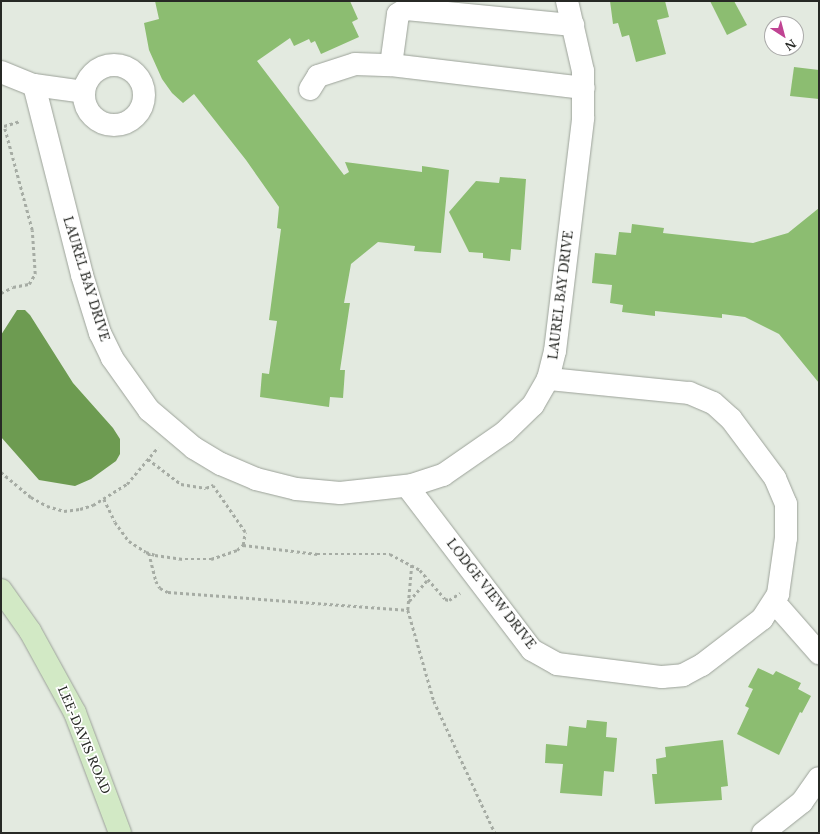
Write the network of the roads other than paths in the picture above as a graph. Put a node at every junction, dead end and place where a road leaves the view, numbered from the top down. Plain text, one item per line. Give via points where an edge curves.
1 (567, 1) edge
2 (573, 25) junction
3 (391, 65) junction
4 (1, 72) edge
5 (34, 85) junction
6 (584, 88) junction
7 (310, 89) dead end
8 (84, 92) dead end
9 (548, 379) junction
10 (408, 486) junction
11 (1, 590) edge
12 (775, 602) junction
13 (819, 653) edge
14 (819, 778) edge
15 (120, 833) edge
16 (763, 833) edge

1 - 2 street, LAUREL BAY DRIVE
2 - 3 street via 406,9 398,14
2 - 6 street, LAUREL BAY DRIVE
3 - 6 street
3 - 7 street via 355,64 338,68 318,76
4 - 5 street
5 - 8 street
5 - 10 street, LAUREL BAY DRIVE via 100,333 129,384 149,410 172,431 221,464 256,479 296,489 340,493
6 - 9 street, LAUREL BAY DRIVE via 583,118 555,351
9 - 10 street, LAUREL BAY DRIVE via 533,405 505,432 443,474
9 - 12 street, LODGE VIEW DRIVE via 689,393 723,410 775,478 783,494 787,518 786,538
10 - 12 street, LODGE VIEW DRIVE via 532,650 547,661 662,677 683,675 702,665 762,619
11 - 15 main road, LEE-DAVIS ROAD via 34,637 75,713
12 - 13 street
14 - 16 street via 802,802 785,819

